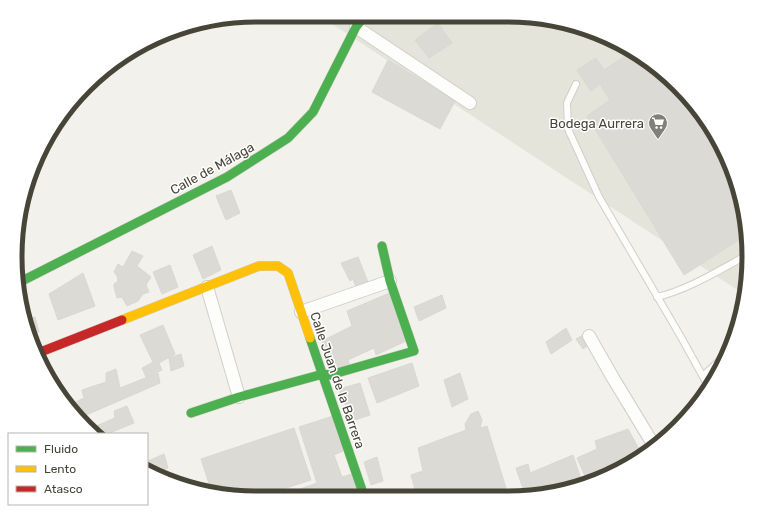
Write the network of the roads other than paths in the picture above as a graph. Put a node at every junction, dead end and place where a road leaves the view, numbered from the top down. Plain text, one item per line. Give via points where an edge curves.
1 (360, 22) edge
2 (356, 27) junction
3 (576, 84) dead end
4 (470, 103) dead end
5 (382, 246) dead end
6 (742, 257) edge
7 (24, 281) edge
8 (390, 281) junction
9 (207, 287) junction
10 (657, 297) junction
11 (301, 312) junction
12 (589, 336) dead end
13 (42, 351) edge
14 (717, 362) edge
15 (322, 374) junction
16 (703, 376) junction
17 (706, 382) edge
18 (239, 397) junction
19 (191, 413) dead end
20 (652, 441) edge
21 (362, 491) edge

1 - 2 street, Calle de Málaga
2 - 4 street
2 - 7 street, Calle de Málaga via 313,112 288,138 227,177
3 - 10 lane via 567,103 568,129 599,197
5 - 8 street
6 - 10 lane via 690,285
8 - 11 street
8 - 15 street via 414,352 330,375
9 - 11 street, Calle Juan de la Barrera via 259,266 278,266 288,273
9 - 13 street
9 - 18 street
10 - 16 lane
11 - 15 street, Calle Juan de la Barrera
12 - 20 street
14 - 16 lane
15 - 18 street
15 - 21 street, Calle Juan de la Barrera
16 - 17 lane
18 - 19 street

